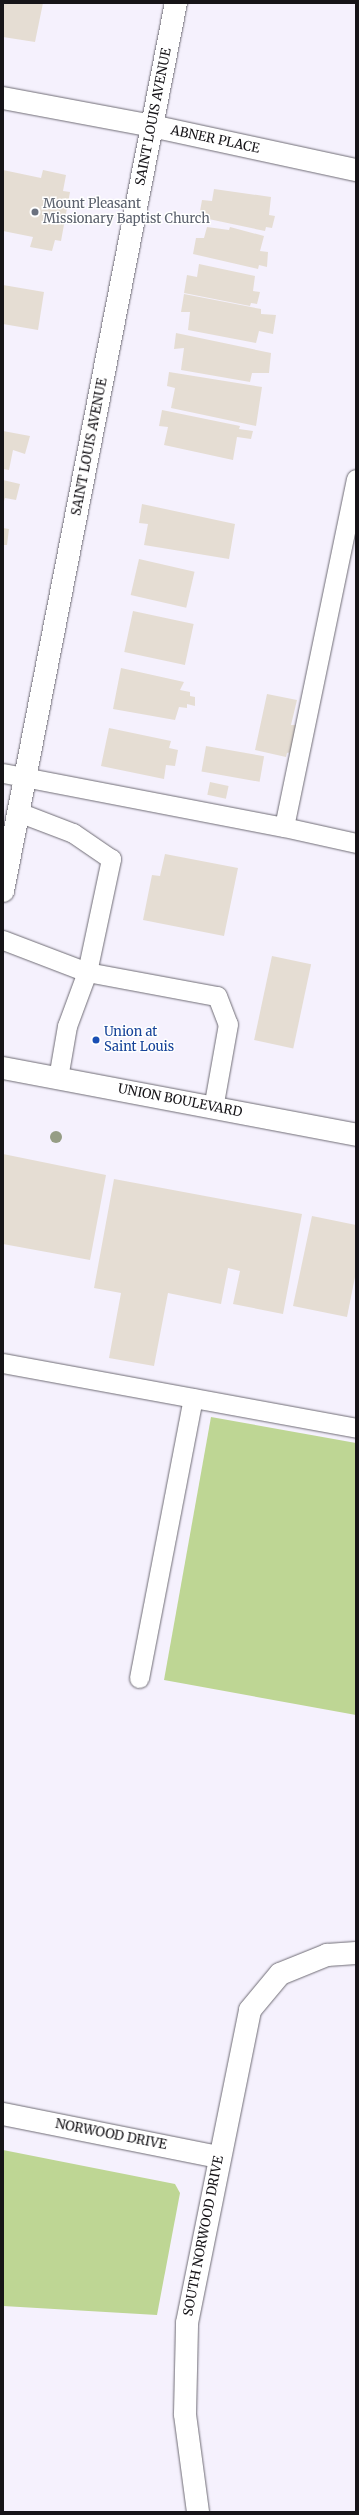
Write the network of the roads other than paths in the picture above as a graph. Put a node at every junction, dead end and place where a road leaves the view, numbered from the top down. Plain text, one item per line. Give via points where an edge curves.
1 (176, 3) edge
2 (3, 98) edge
3 (152, 126) junction
4 (356, 170) edge
5 (356, 479) edge
6 (3, 773) edge
7 (26, 777) junction
8 (18, 812) junction
9 (284, 827) junction
10 (356, 843) edge
11 (3, 891) edge
12 (3, 940) edge
13 (87, 972) junction
14 (3, 1068) edge
15 (58, 1078) junction
16 (213, 1108) junction
17 (356, 1135) edge
18 (3, 1363) edge
19 (192, 1398) junction
20 (356, 1428) edge
21 (139, 1678) dead end
22 (356, 1953) edge
23 (3, 2114) edge
24 (219, 2157) junction
25 (198, 2512) edge

1 - 3 street, SAINT LOUIS AVENUE
2 - 3 street, ABNER PLACE
3 - 4 street, ABNER PLACE
3 - 7 street, SAINT LOUIS AVENUE
5 - 9 lane
6 - 7 lane
7 - 8 street, SAINT LOUIS AVENUE
7 - 9 lane
8 - 11 street, SAINT LOUIS AVENUE
8 - 13 lane via 73,833 111,859
9 - 10 lane
12 - 13 lane
13 - 15 lane via 67,1026
13 - 16 lane via 217,996 228,1024
14 - 15 street, UNION BOULEVARD
15 - 16 street, UNION BOULEVARD
16 - 17 street, UNION BOULEVARD
18 - 19 lane
19 - 20 lane
19 - 21 lane
22 - 24 street, SOUTH NORWOOD DRIVE via 327,1955 280,1974 250,2010
23 - 24 street, NORWOOD DRIVE
24 - 25 street, SOUTH NORWOOD DRIVE via 187,2322 185,2414

